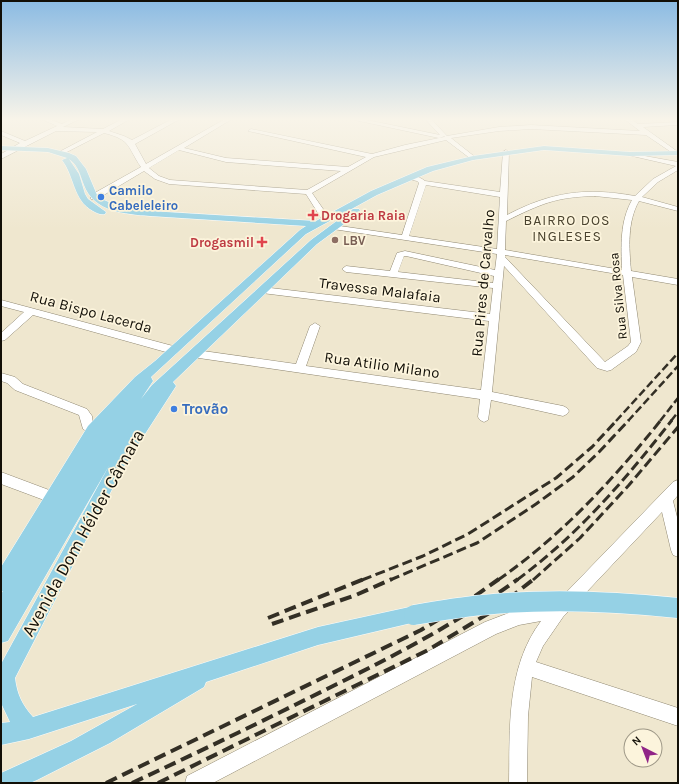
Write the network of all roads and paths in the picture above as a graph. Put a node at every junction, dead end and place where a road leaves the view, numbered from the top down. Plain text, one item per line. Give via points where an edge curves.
1 (53, 156) edge
2 (69, 156) edge
3 (137, 156) edge
4 (164, 156) edge
5 (208, 156) edge
6 (372, 156) edge
7 (470, 156) edge
8 (486, 156) edge
9 (506, 156) edge
10 (636, 156) edge
11 (473, 158) junction
12 (678, 166) edge
13 (143, 167) junction
14 (348, 169) junction
15 (420, 179) junction
16 (396, 184) junction
17 (308, 192) junction
18 (504, 195) junction
19 (94, 197) junction
20 (638, 198) junction
21 (678, 209) edge
22 (326, 219) junction
23 (503, 220) junction
24 (281, 222) junction
25 (316, 224) junction
26 (332, 227) junction
27 (303, 232) junction
28 (405, 237) junction
29 (294, 240) junction
30 (501, 255) junction
31 (346, 269) dead end
32 (393, 274) junction
33 (499, 274) junction
34 (627, 274) junction
35 (275, 277) junction
36 (678, 282) edge
37 (498, 286) junction
38 (262, 290) junction
39 (1, 303) edge
40 (221, 306) junction
41 (32, 311) junction
42 (238, 313) junction
43 (494, 318) junction
44 (315, 326) dead end
45 (1, 338) edge
46 (173, 350) junction
47 (196, 354) junction
48 (159, 364) junction
49 (184, 365) junction
50 (300, 368) junction
51 (1, 377) edge
52 (486, 395) junction
53 (563, 411) dead end
54 (484, 417) dead end
55 (94, 430) junction
56 (103, 450) junction
57 (1, 478) edge
58 (678, 486) edge
59 (52, 497) junction
60 (666, 499) junction
61 (678, 550) edge
62 (1, 584) edge
63 (678, 608) edge
64 (1, 611) edge
65 (559, 611) junction
66 (1, 634) edge
67 (527, 667) junction
68 (214, 670) junction
69 (2, 681) edge
70 (678, 717) edge
71 (29, 729) junction
72 (1, 734) edge
73 (6, 781) edge
74 (194, 783) edge
75 (518, 783) edge

1 - 29 main road via 66,161 72,168 82,198 103,212 136,218 282,229 290,233
2 - 19 main road via 78,163
3 - 13 street
4 - 13 street
5 - 14 street via 243,162
6 - 14 street
7 - 11 street
8 - 11 main road, Avenida Dom Hélder Câmara
9 - 18 street, Rua Pires de Carvalho
10 - 12 street
11 - 15 main road, Avenida Dom Hélder Câmara via 442,166
12 - 20 street, Rua Silva Rosa via 649,186
13 - 17 street via 158,178 180,184
13 - 19 street
14 - 17 street
15 - 16 main road, Avenida Dom Hélder Câmara via 410,178
15 - 18 street
15 - 28 street
16 - 22 main road, Avenida Dom Hélder Câmara
16 - 26 main road, Avenida Dom Hélder Câmara
17 - 22 street
18 - 23 street, Rua Pires de Carvalho
19 - 24 main road via 111,207 140,212
20 - 21 street
20 - 23 street via 598,194 559,197 535,204
20 - 34 street, Rua Silva Rosa via 629,214 625,233
22 - 25 main road, Avenida Dom Hélder Câmara
23 - 30 street, Rua Pires de Carvalho
24 - 25 main road
24 - 27 main road
25 - 27 main road, Avenida Dom Hélder Câmara
26 - 28 street
26 - 35 main road, Avenida Dom Hélder Câmara
27 - 29 main road, Avenida Dom Hélder Câmara
27 - 35 main road via 301,247
28 - 30 street
29 - 40 main road, Avenida Dom Hélder Câmara
30 - 33 street, Rua Pires de Carvalho
30 - 34 street
30 - 34 street, Rua Silva Rosa via 601,365 606,367 632,348 636,342
31 - 32 street
32 - 33 street via 400,255 405,253
32 - 37 street
33 - 37 street, Rua Pires de Carvalho
34 - 36 street
35 - 38 main road, Avenida Dom Hélder Câmara
37 - 43 street, Rua Pires de Carvalho
38 - 42 main road, Avenida Dom Hélder Câmara
38 - 43 street, Travessa Malafaia
39 - 41 street, Rua Bispo Lacerda
40 - 42 main road via 232,305
40 - 46 main road, Avenida Dom Hélder Câmara
41 - 45 street
41 - 46 street, Rua Bispo Lacerda
42 - 47 main road, Avenida Dom Hélder Câmara
43 - 52 street, Rua Pires de Carvalho
44 - 50 street
46 - 48 main road, Avenida Dom Hélder Câmara
47 - 49 main road, Avenida Dom Hélder Câmara
47 - 50 street, Rua Atilio Milano
48 - 55 main road, Avenida Dom Hélder Câmara via 126,393
48 - 56 main road, Avenida Dom Hélder Câmara
49 - 56 main road, Avenida Dom Hélder Câmara via 170,376
49 - 69 main road, Avenida Dom Hélder Câmara via 118,463
50 - 52 street, Rua Atilio Milano
51 - 55 street via 12,380 19,387 83,412 87,426
52 - 53 street, Rua Atilio Milano
52 - 54 street, Rua Pires de Carvalho
55 - 59 main road, Avenida Dom Hélder Câmara
56 - 64 main road
56 - 66 main road
57 - 59 street
58 - 60 street
59 - 62 main road, Avenida Dom Hélder Câmara
60 - 61 street
60 - 65 street
63 - 68 main road, bridge via 558,601 492,604 369,624 318,636
65 - 67 street via 540,635
65 - 74 street via 519,617 491,628
67 - 70 street
67 - 75 street via 520,698
68 - 71 main road
68 - 73 main road via 120,725 60,757
69 - 71 main road via 12,708
71 - 72 main road

